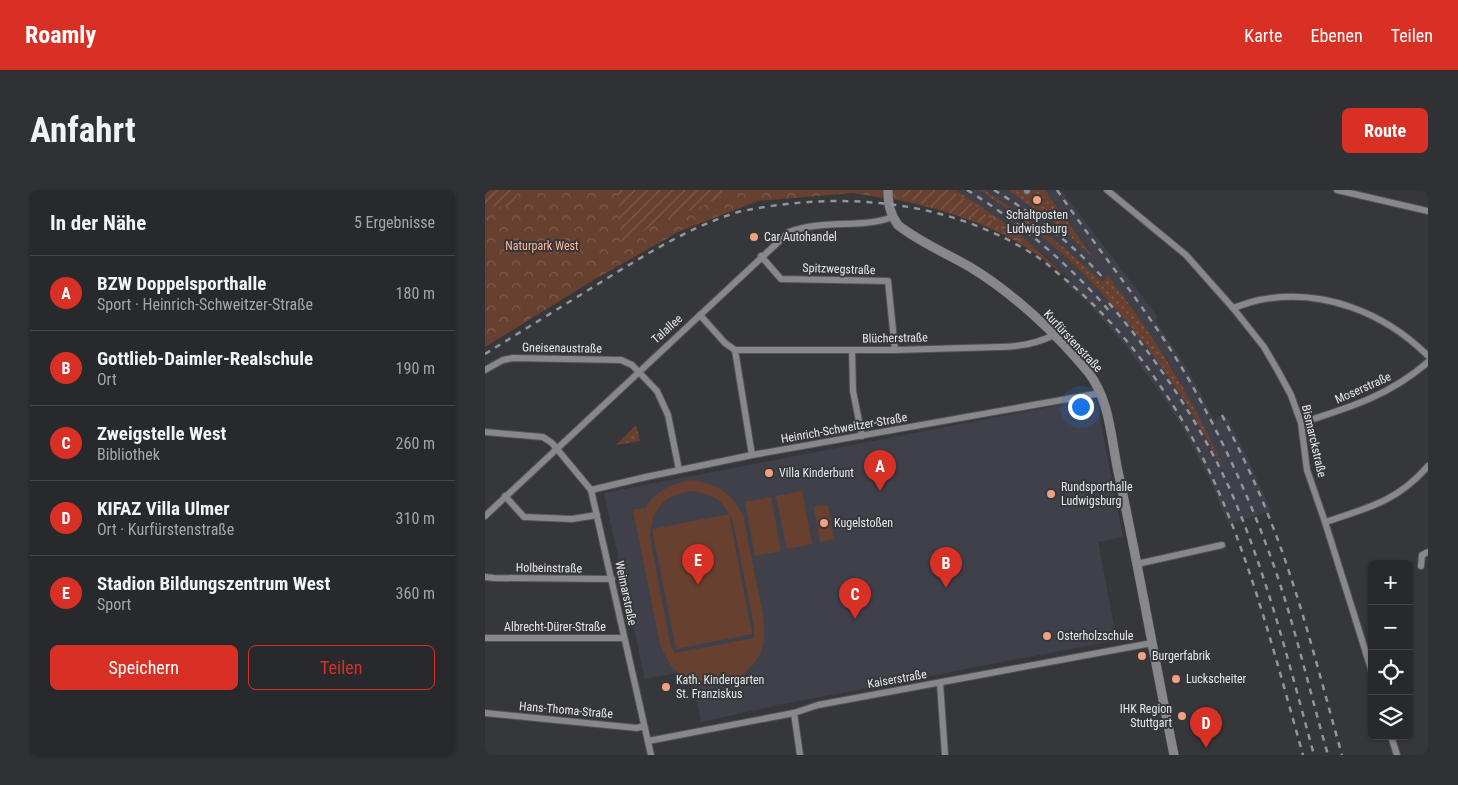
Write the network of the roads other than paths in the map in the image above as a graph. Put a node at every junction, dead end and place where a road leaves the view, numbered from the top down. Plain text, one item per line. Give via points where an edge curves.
1 (888, 190) edge
2 (1107, 190) edge
3 (1337, 190) edge
4 (1428, 211) edge
5 (893, 217) junction
6 (761, 256) junction
7 (1233, 308) junction
8 (700, 314) junction
9 (1054, 335) junction
10 (735, 350) junction
11 (852, 350) junction
12 (895, 350) junction
13 (1428, 356) edge
14 (1428, 362) edge
15 (485, 370) edge
16 (638, 371) junction
17 (1101, 393) junction
18 (1301, 424) junction
19 (485, 432) edge
20 (862, 436) junction
21 (556, 448) junction
22 (752, 455) junction
23 (1428, 466) edge
24 (679, 470) junction
25 (591, 490) junction
26 (505, 496) junction
27 (486, 513) edge
28 (597, 515) junction
29 (1325, 522) junction
30 (1222, 545) dead end
31 (1428, 552) edge
32 (1137, 564) junction
33 (1421, 566) dead end
34 (485, 577) edge
35 (612, 580) junction
36 (485, 638) edge
37 (624, 638) junction
38 (1152, 643) junction
39 (1368, 659) edge
40 (940, 683) junction
41 (794, 712) junction
42 (485, 713) edge
43 (644, 726) junction
44 (1392, 740) edge
45 (648, 741) junction
46 (651, 755) edge
47 (800, 755) edge
48 (945, 755) edge
49 (1174, 755) edge
50 (1397, 755) edge

1 - 5 street via 888,205
2 - 7 street, Bismarckstraße via 1186,254
3 - 4 street
5 - 6 street, Talallee via 873,222 801,227 789,232
5 - 9 street, Kurfürstenstraße via 902,228 988,280
6 - 8 street, Talallee
6 - 12 street, Spitzwegstraße via 781,278 888,281
7 - 13 street via 1259,300 1288,297 1346,304 1391,326
7 - 18 street, Bismarckstraße via 1264,347 1291,395
8 - 10 street
8 - 16 street, Talallee
9 - 12 street, Blücherstraße via 1038,343 1016,347
9 - 17 street, Kurfürstenstraße via 1089,374
10 - 11 street, Blücherstraße
10 - 22 street
11 - 12 street, Blücherstraße
11 - 20 street via 853,391
14 - 18 street, Moserstraße via 1411,378 1388,390 1357,405
15 - 16 street, Gneisenaustraße via 503,360 519,358 621,360
16 - 21 street, Talallee
16 - 24 street, Gneisenaustraße via 657,391 667,415
17 - 20 street, Heinrich-Schweitzer-Straße
17 - 32 street, Kurfürstenstraße
18 - 29 street, Bismarckstraße via 1307,470
19 - 21 street via 543,437
20 - 22 street, Heinrich-Schweitzer-Straße
21 - 25 street, Weimarstraße
21 - 26 street, Talallee
22 - 24 street, Heinrich-Schweitzer-Straße
23 - 29 street via 1397,494 1376,505
24 - 25 street, Heinrich-Schweitzer-Straße
25 - 28 street, Weimarstraße
26 - 27 street, Talallee
26 - 28 street via 524,516 572,519
28 - 35 street, Weimarstraße
29 - 39 street, Bismarckstraße
30 - 32 street
31 - 33 street via 1422,555
32 - 38 street, Kurfürstenstraße
34 - 35 street, Holbeinstraße
35 - 37 street, Weimarstraße
36 - 37 street, Albrecht-Dürer-Straße
37 - 43 street, Weimarstraße
38 - 40 street, Kaiserstraße
38 - 49 street, Kurfürstenstraße
40 - 41 street, Kaiserstraße
40 - 48 street
41 - 45 street, Kaiserstraße
41 - 47 street
42 - 43 street, Hans-Thoma-Straße via 637,728
43 - 45 street, Weimarstraße
44 - 50 street
45 - 46 street, Weimarstraße

